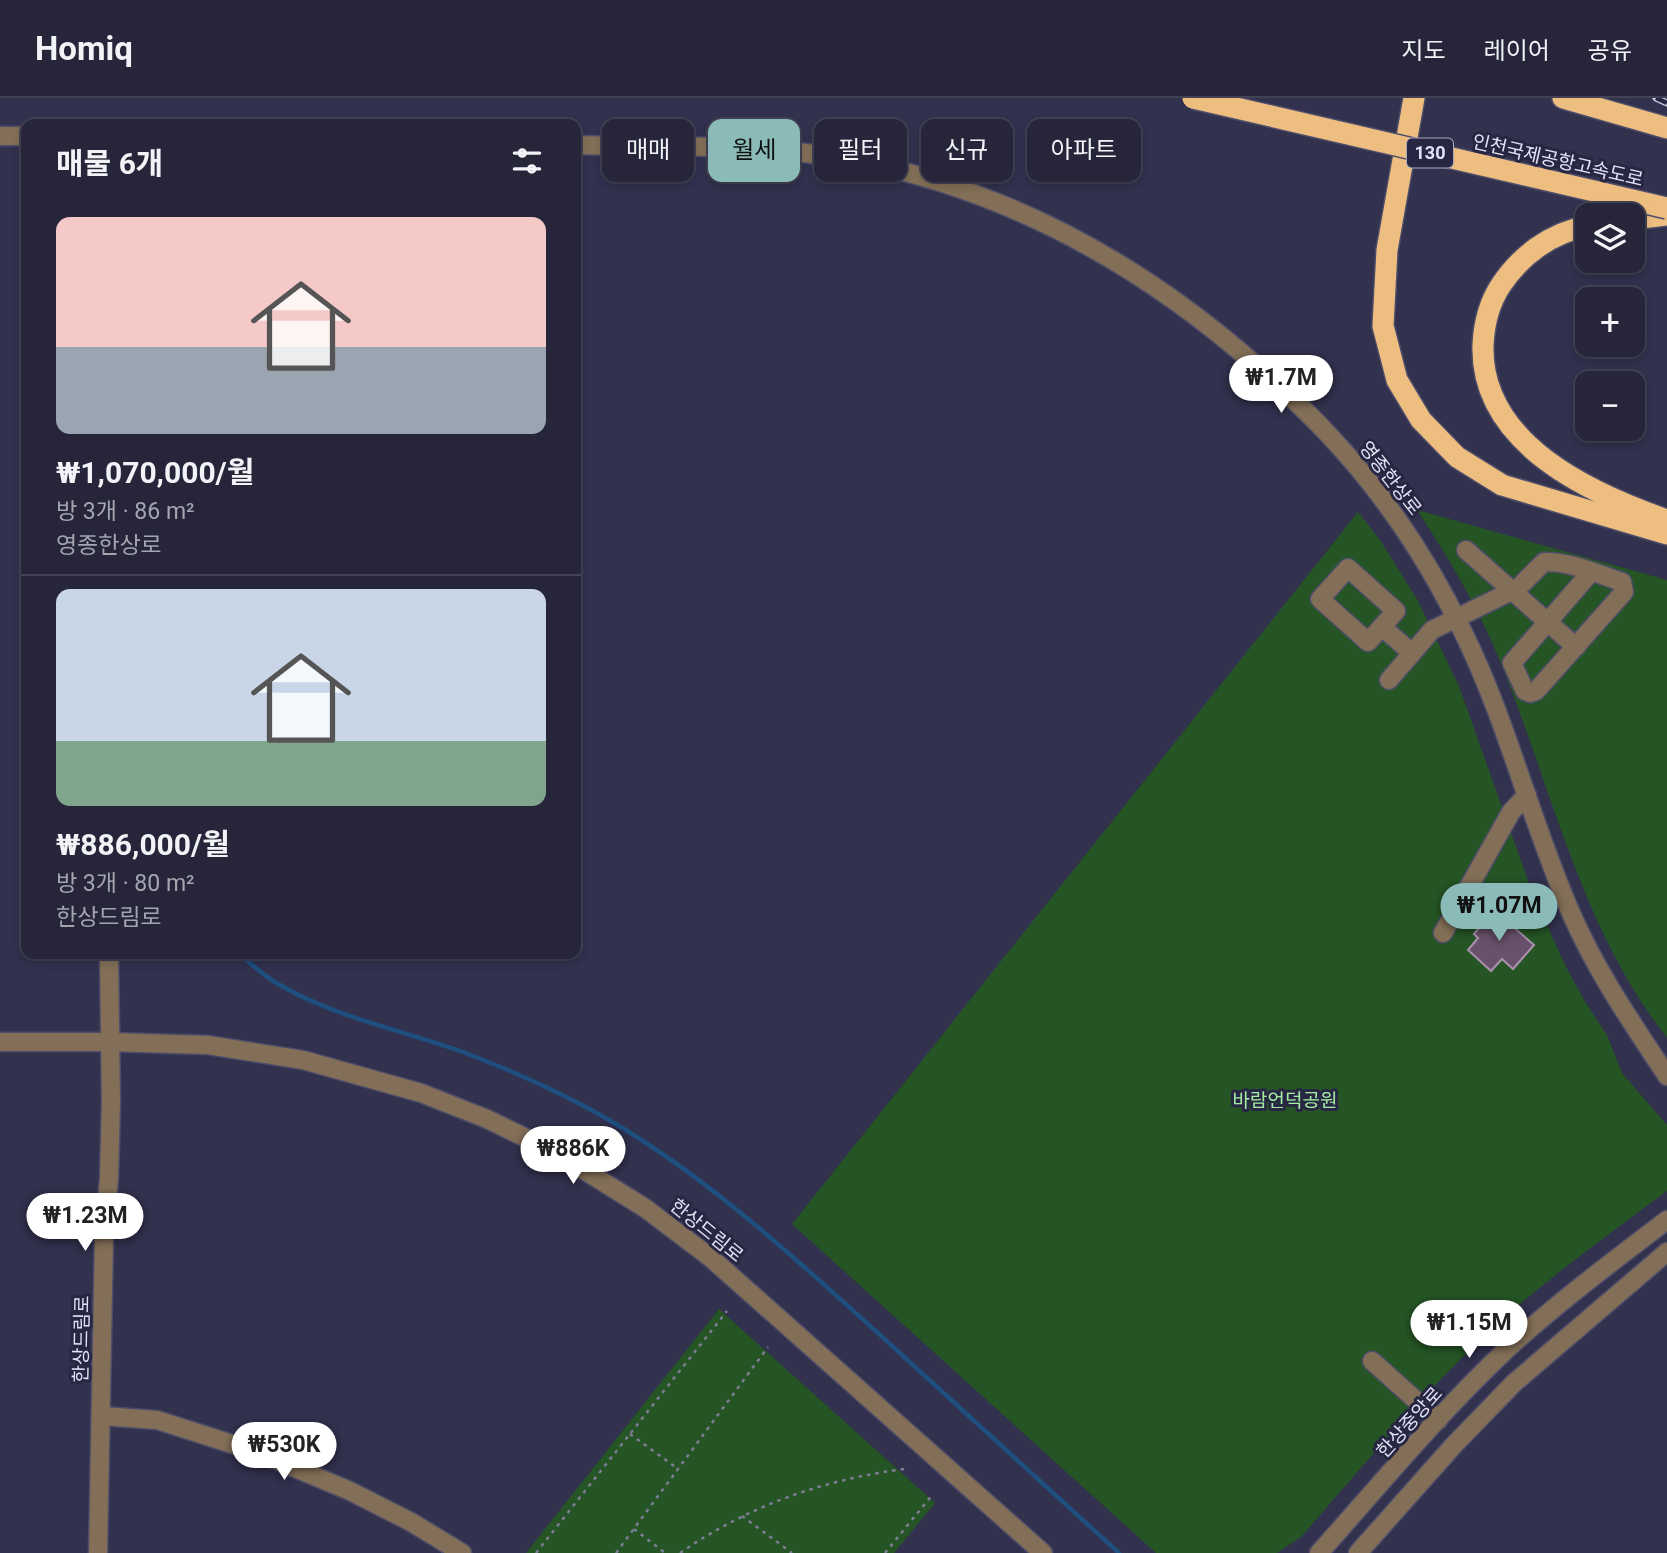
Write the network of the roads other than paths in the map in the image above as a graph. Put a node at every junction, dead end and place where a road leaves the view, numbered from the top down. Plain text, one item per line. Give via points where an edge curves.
1 (1193, 98) edge
2 (1414, 98) edge
3 (1563, 98) edge
4 (1667, 128) edge
5 (0, 136) edge
6 (21, 136) edge
7 (581, 145) edge
8 (1667, 208) edge
9 (1667, 215) edge
10 (1645, 218) edge
11 (1575, 229) edge
12 (1667, 520) edge
13 (1667, 534) edge
14 (1466, 550) dead end
15 (1591, 572) junction
16 (1512, 591) junction
17 (1456, 618) junction
18 (1547, 622) junction
19 (1382, 626) dead end
20 (1576, 648) junction
21 (1412, 653) junction
22 (1389, 680) dead end
23 (1527, 795) junction
24 (1443, 933) dead end
25 (109, 959) edge
26 (0, 1042) edge
27 (110, 1042) junction
28 (1667, 1076) edge
29 (1667, 1220) edge
30 (1667, 1252) edge
31 (1372, 1361) dead end
32 (101, 1416) junction
33 (1438, 1420) junction
34 (98, 1553) edge
35 (462, 1553) edge
36 (1043, 1553) edge
37 (1319, 1553) edge
38 (1358, 1553) edge

1 - 8 highway, 인천국제공항고속도로 / 130, bridge
2 - 13 highway via 1387,250 1383,326 1397,380 1421,420 1457,457 1502,485
3 - 4 highway
5 - 6 street
7 - 17 street, 영종한상로 via 750,148 855,160 970,192 1066,233 1184,305 1327,433 1397,518
9 - 10 highway
11 - 12 highway via 1532,251 1512,269 1494,296 1483,328 1487,387 1520,437 1566,474 1625,506
14 - 16 street
15 - 16 street via 1544,562
15 - 18 street
15 - 20 street via 1622,582 1624,592
16 - 17 street
16 - 18 street
17 - 21 street via 1432,630
17 - 23 street, 영종한상로 via 1479,664
18 - 20 street
18 - 20 street via 1512,663 1525,691 1540,688
19 - 21 street
21 - 22 street
23 - 24 street via 1511,812
23 - 28 street, 영종한상로 via 1580,933
25 - 27 street, 한상드림로
26 - 27 street, 한상드림로
27 - 32 street, 한상드림로
27 - 36 street, 한상드림로 via 208,1045 360,1074 487,1119 555,1152 645,1208 711,1258
29 - 33 street, 한상중앙로 via 1506,1350
30 - 38 street via 1514,1382
31 - 33 street
32 - 34 street, 한상드림로
32 - 35 street via 158,1420 257,1452 350,1491
33 - 37 street, 한상중앙로

